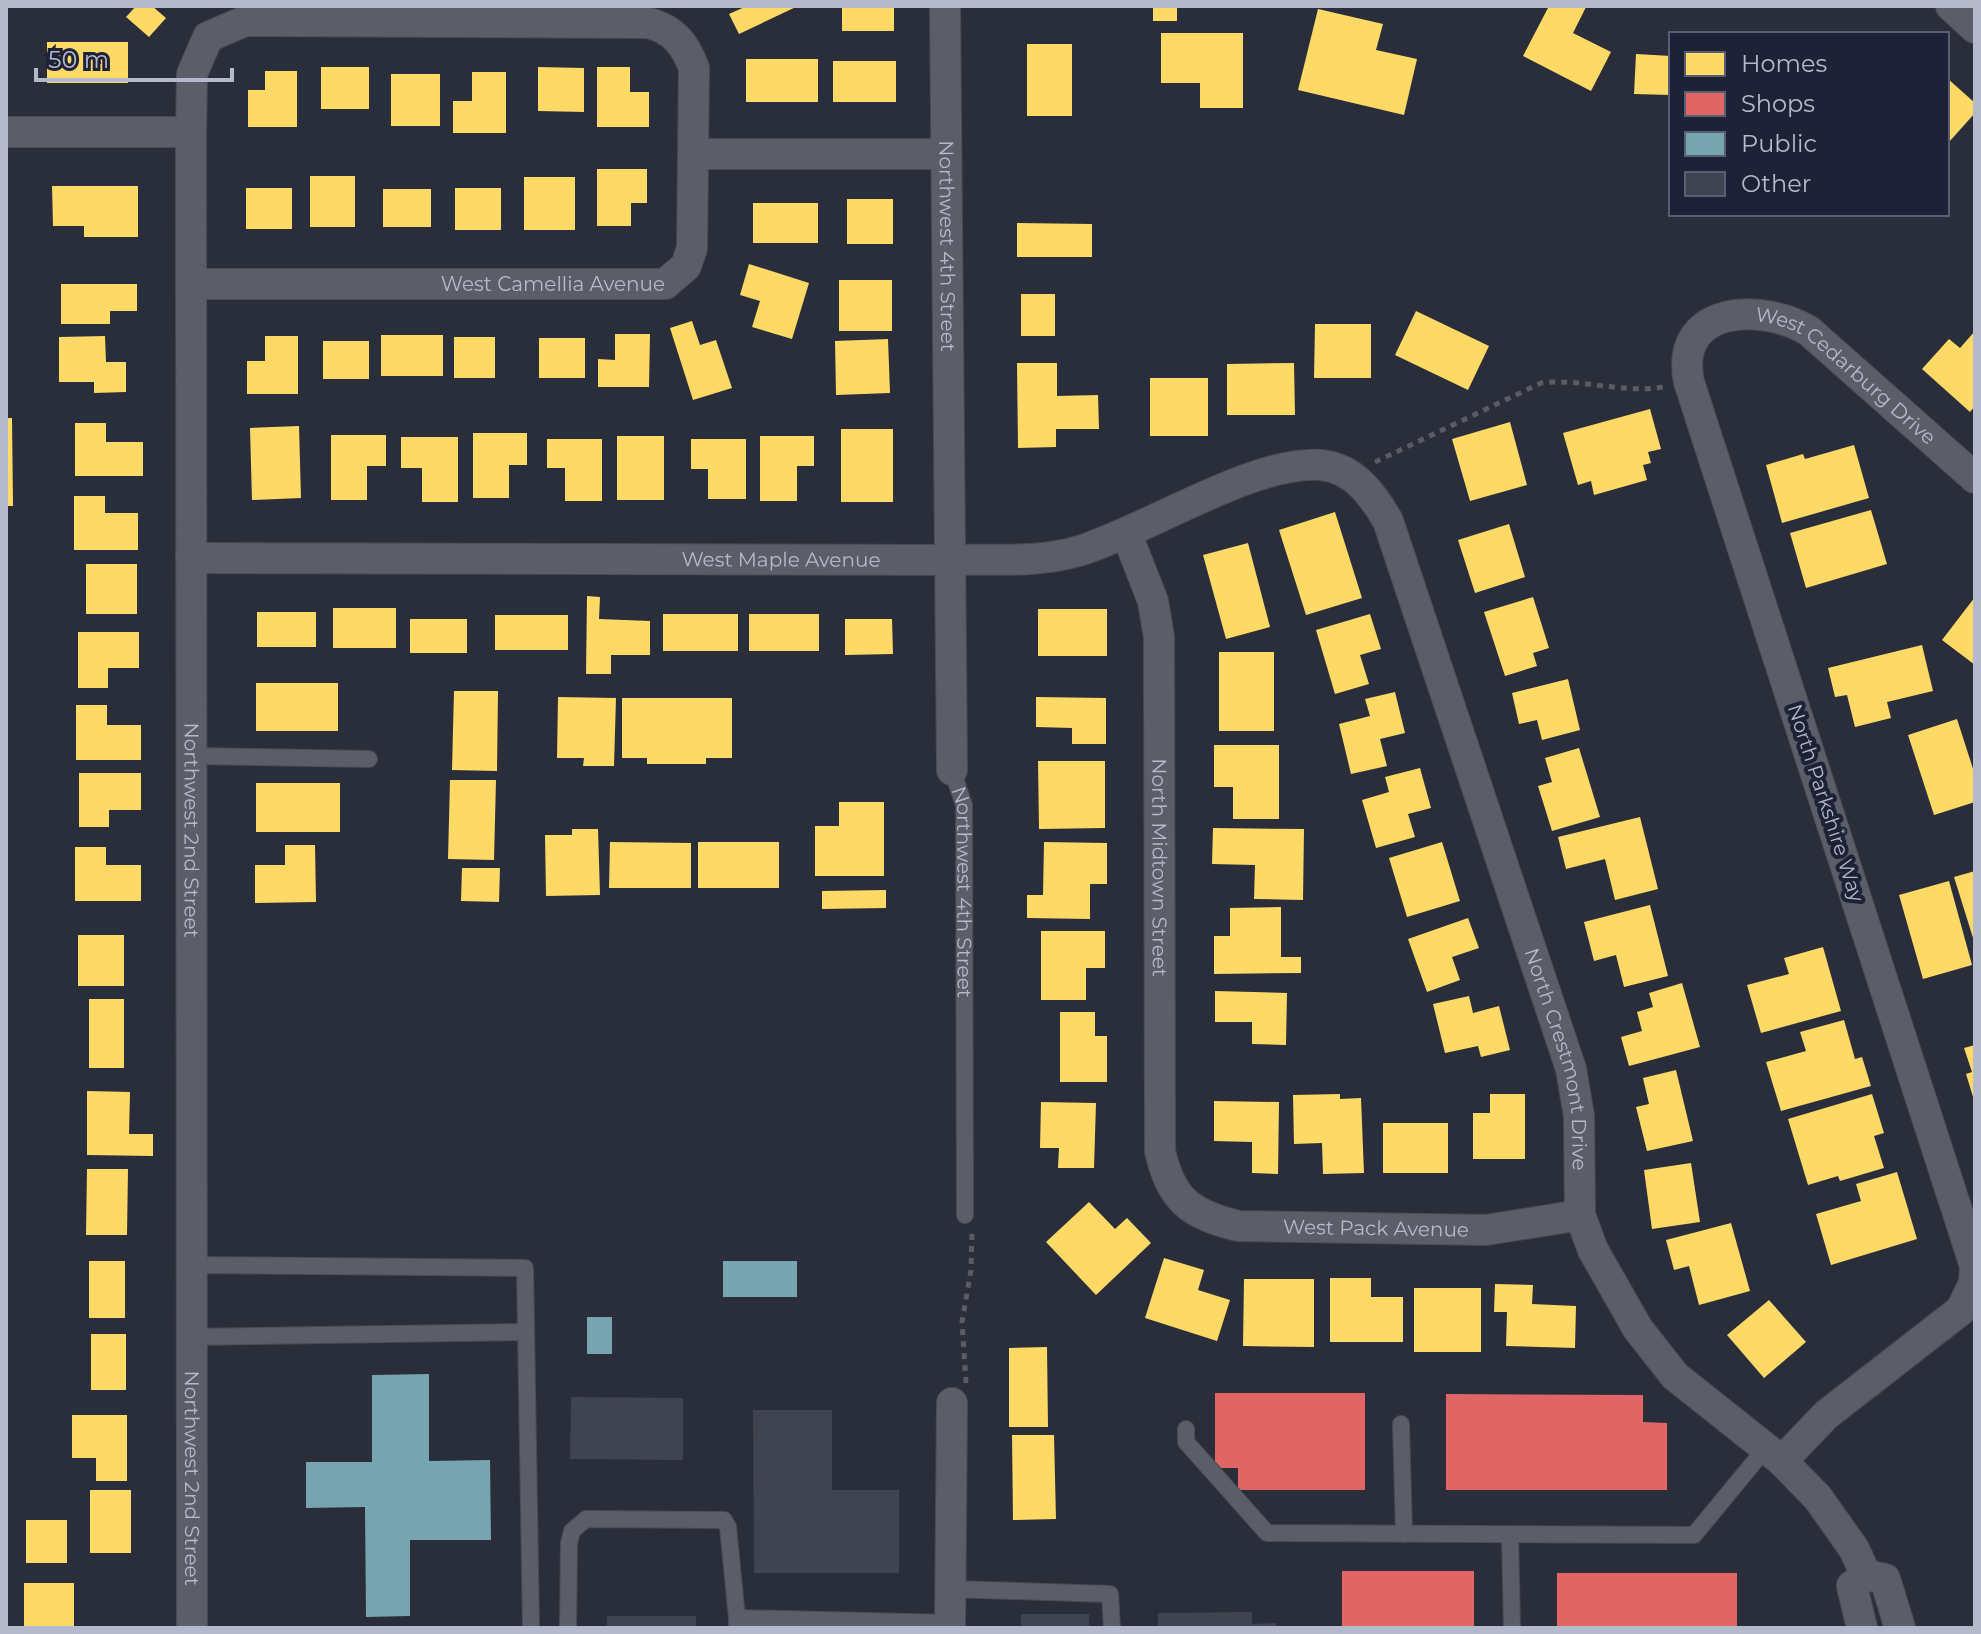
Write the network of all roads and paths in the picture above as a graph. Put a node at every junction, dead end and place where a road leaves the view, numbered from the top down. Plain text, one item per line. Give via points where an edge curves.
1 (945, 6) edge
2 (1951, 6) edge
3 (1975, 26) edge
4 (6, 132) edge
5 (191, 132) junction
6 (693, 154) junction
7 (945, 154) junction
8 (191, 284) junction
9 (1702, 328) joint
10 (1668, 387) dead end
11 (1350, 475) junction
12 (1975, 478) edge
13 (1127, 535) junction
14 (191, 558) junction
15 (951, 560) junction
16 (191, 756) junction
17 (369, 759) dead end
18 (952, 770) joint
19 (1179, 1199) joint
20 (965, 1215) joint
21 (1580, 1215) junction
22 (192, 1265) junction
23 (1974, 1283) edge
24 (526, 1332) junction
25 (192, 1337) junction
26 (952, 1403) joint
27 (1401, 1424) dead end
28 (1186, 1429) dead end
29 (1774, 1455) junction
30 (1404, 1534) junction
31 (1510, 1534) junction
32 (1866, 1575) junction
33 (950, 1589) junction
34 (737, 1623) edge
35 (950, 1625) edge
36 (192, 1628) edge
37 (531, 1628) edge
38 (568, 1628) edge
39 (1112, 1628) edge
40 (1512, 1628) edge
41 (1862, 1628) edge
42 (1900, 1628) edge

1 - 7 street, Northwest 4th Street
2 - 3 street
4 - 5 street
5 - 6 street, Northwest 2nd Street via 192,74 208,37 245,21 649,23 677,37 691,59
5 - 8 street, Northwest 2nd Street
6 - 7 street
6 - 8 street, West Camellia Avenue via 692,248 686,266 665,284
7 - 15 street, Northwest 4th Street
8 - 14 street, Northwest 2nd Street
9 - 12 street, West Cedarburg Drive via 1731,315 1793,321
9 - 23 street, North Parkshire Way via 1688,346 1689,382 1972,1250
10 - 11 path via 1541,383
11 - 13 street, West Maple Avenue via 1322,465 1283,468 1180,507
11 - 21 street, North Crestmont Drive via 1373,494 1388,521 1571,1069 1579,1116
13 - 15 street, West Maple Avenue via 1046,557
13 - 19 street, North Midtown Street via 1153,601 1159,637 1160,1151
14 - 15 street, West Maple Avenue
14 - 16 street, Northwest 2nd Street
15 - 18 street, Northwest 4th Street
16 - 17 lane
16 - 22 street, Northwest 2nd Street
18 - 20 lane, Northwest 4th Street via 964,805
19 - 21 street, West Pack Avenue via 1206,1218 1238,1226 1486,1230
20 - 26 path via 974,1236 962,1322 966,1383
21 - 29 street, North Crestmont Drive via 1593,1250 1655,1354 1686,1386
22 - 24 lane via 525,1268
22 - 25 street, Northwest 2nd Street
23 - 29 street via 1961,1310
24 - 25 lane
24 - 37 lane
25 - 36 street, Northwest 2nd Street
26 - 33 street
27 - 30 lane
28 - 30 lane via 1186,1442 1267,1533
29 - 31 lane via 1694,1535
29 - 32 street, North Crestmont Drive via 1818,1498
30 - 31 lane
31 - 40 lane
32 - 41 street via 1852,1586
32 - 42 street, North Crestmont Drive via 1885,1579
33 - 35 street
33 - 39 lane via 1110,1594
34 - 35 lane
34 - 38 lane via 724,1520 586,1519 572,1531 569,1543

